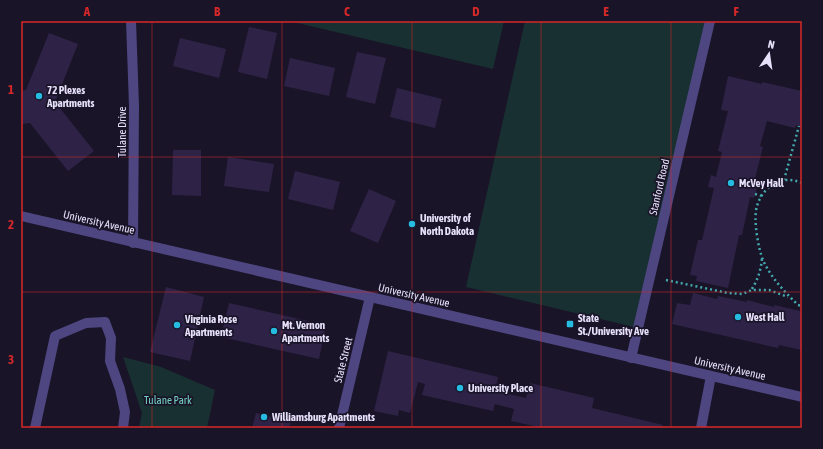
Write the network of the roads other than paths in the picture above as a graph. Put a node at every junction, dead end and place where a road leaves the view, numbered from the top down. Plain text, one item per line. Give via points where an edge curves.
1 (131, 21) edge
2 (710, 21) edge
3 (21, 216) edge
4 (133, 242) junction
5 (370, 297) junction
6 (631, 358) junction
7 (711, 376) junction
8 (802, 397) edge
9 (35, 428) edge
10 (123, 428) edge
11 (339, 428) edge
12 (701, 428) edge

1 - 4 street, Tulane Drive via 134,106
2 - 6 street, Stanford Road
3 - 4 street, University Avenue
4 - 5 street, University Avenue
5 - 6 street, University Avenue
5 - 11 street, State Street
6 - 7 street, University Avenue
7 - 8 street, University Avenue
7 - 12 street
9 - 10 street via 55,336 86,323 106,322 111,338 110,361 125,412

